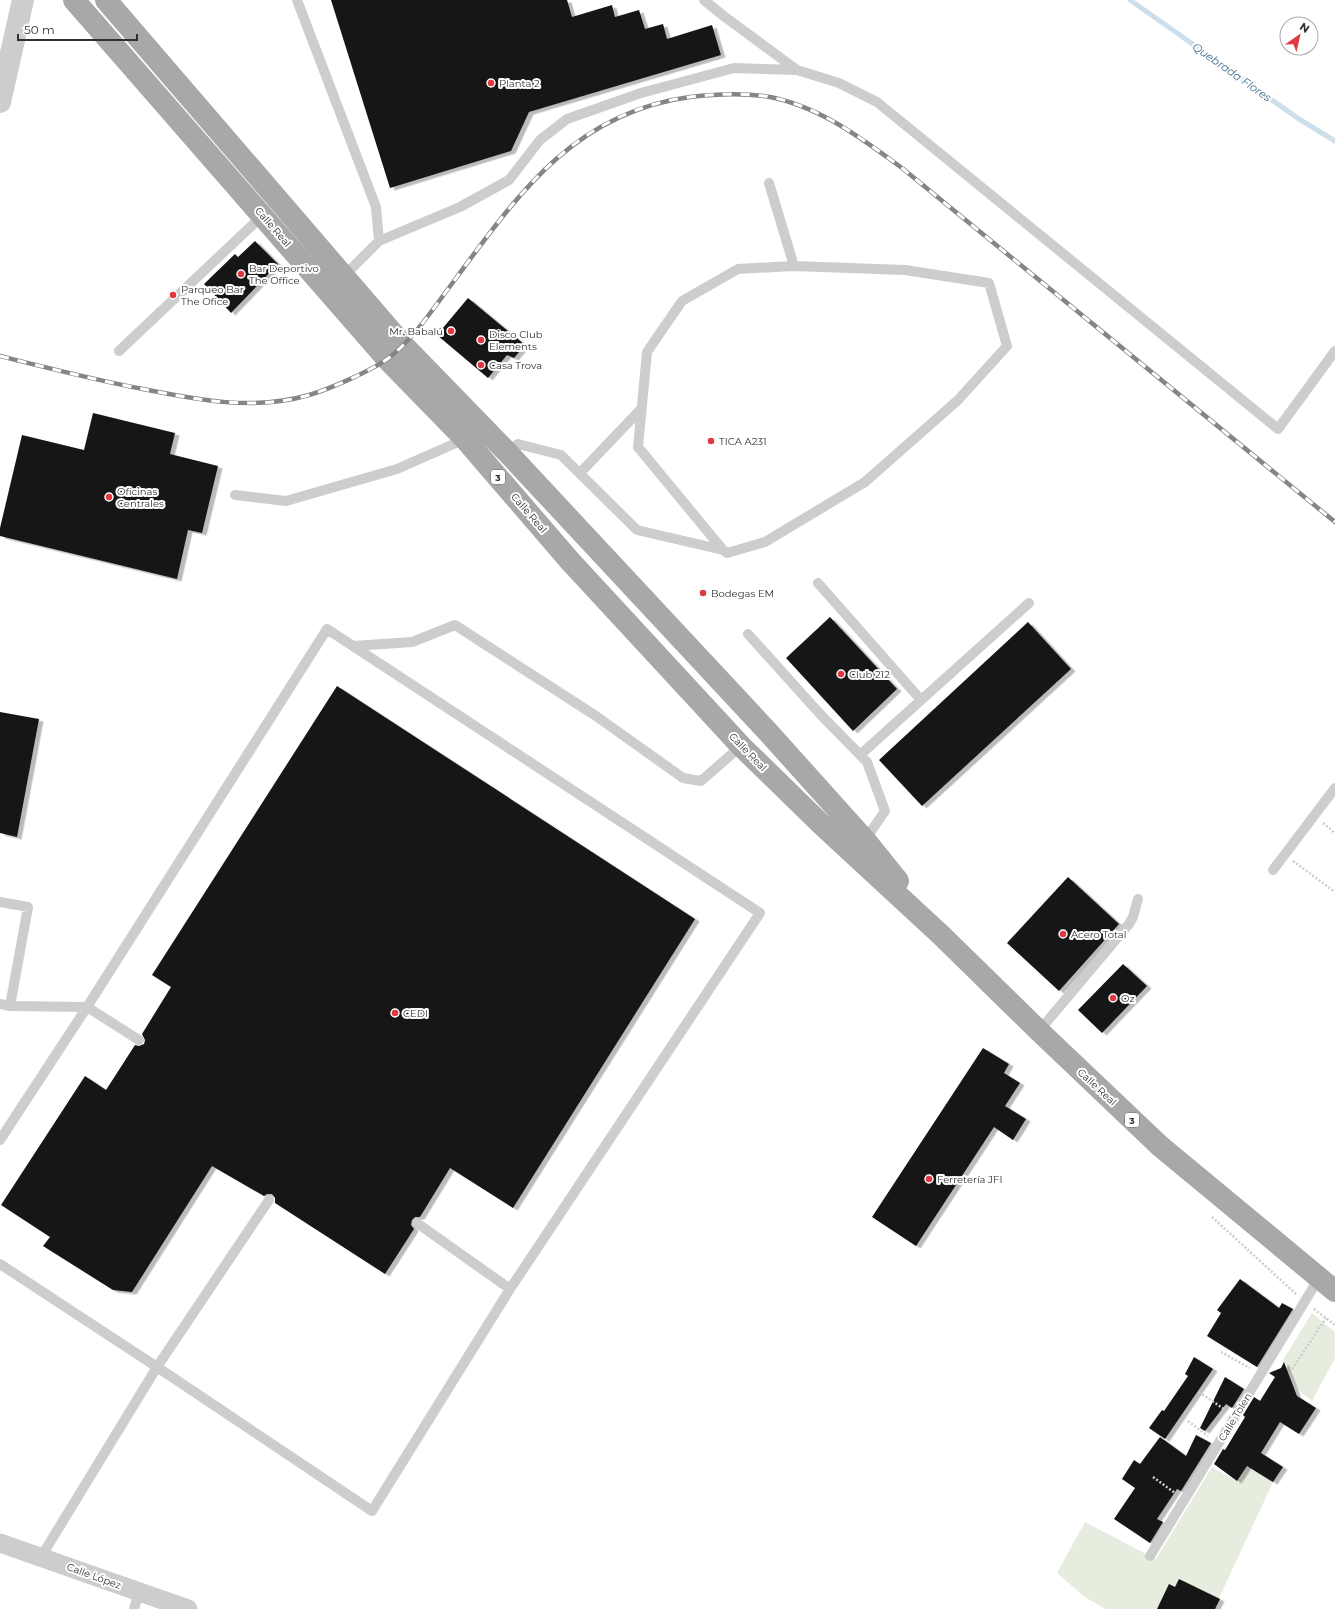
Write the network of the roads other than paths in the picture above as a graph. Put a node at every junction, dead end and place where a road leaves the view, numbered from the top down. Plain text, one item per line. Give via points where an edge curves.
1 (23, 0) edge
2 (74, 0) edge
3 (90, 0) edge
4 (106, 0) edge
5 (297, 0) edge
6 (704, 0) edge
7 (797, 70) junction
8 (0, 102) edge
9 (769, 183) dead end
10 (280, 200) junction
11 (262, 215) junction
12 (379, 241) junction
13 (794, 266) junction
14 (344, 276) junction
15 (119, 351) dead end
16 (1335, 351) edge
17 (642, 408) junction
18 (465, 439) junction
19 (507, 452) junction
20 (580, 473) junction
21 (235, 495) dead end
22 (723, 550) junction
23 (818, 583) dead end
24 (1030, 602) dead end
25 (748, 634) dead end
26 (353, 646) junction
27 (721, 682) junction
28 (921, 700) junction
29 (741, 746) junction
30 (860, 755) junction
31 (810, 780) junction
32 (1335, 788) edge
33 (864, 840) junction
34 (1274, 870) dead end
35 (1138, 899) dead end
36 (0, 902) edge
37 (941, 935) junction
38 (0, 1004) edge
39 (10, 1006) junction
40 (87, 1007) junction
41 (1039, 1031) junction
42 (139, 1040) dead end
43 (0, 1140) edge
44 (269, 1200) dead end
45 (417, 1223) dead end
46 (0, 1264) edge
47 (1327, 1284) edge
48 (510, 1289) junction
49 (157, 1367) junction
50 (0, 1543) edge
51 (1150, 1556) dead end
52 (41, 1557) junction
53 (136, 1600) edge
54 (188, 1609) edge

1 - 8 street
2 - 11 main road, Calle Real / 3
3 - 10 main road
4 - 10 main road, Calle Real / 3
5 - 12 lane via 376,207
6 - 7 lane
7 - 12 lane via 734,68 641,93 567,119 540,140 509,180 460,208
7 - 16 lane via 839,83 877,102 1278,429
9 - 13 lane
10 - 11 lane
10 - 14 main road, Calle Real / 3
11 - 15 lane
11 - 18 main road, Calle Real / 3 via 387,359
12 - 14 lane
13 - 17 lane via 738,269 682,301 648,352
13 - 22 lane via 905,270 989,283 1007,346 958,400 865,482 765,542 727,553
14 - 19 main road, Calle Real / 3 via 403,345
17 - 20 lane
17 - 22 lane via 638,447
18 - 21 lane via 397,468 286,501
18 - 29 main road, Calle Real / 3 via 570,561
19 - 20 lane via 518,444 562,455
19 - 27 main road, Calle Real / 3
20 - 22 lane via 637,530
23 - 28 lane
24 - 28 lane
25 - 30 lane
26 - 29 lane via 412,642 455,625 596,716 684,778 701,780
26 - 40 lane via 327,629
26 - 48 lane via 760,913
27 - 29 main road via 731,707
27 - 31 main road, Calle Real / 3
28 - 30 lane
29 - 31 main road via 760,750
29 - 37 main road, Calle Real / 3 via 842,845
30 - 33 lane via 868,762 885,811
31 - 33 main road, Calle Real / 3
32 - 34 lane
33 - 37 main road, Calle Real / 3
35 - 41 lane via 1129,924
36 - 39 lane via 28,907
37 - 41 main road, Calle Real / 3
38 - 39 lane
39 - 40 lane
40 - 42 lane
40 - 43 lane
41 - 47 main road, Calle Real / 3 via 1160,1146
44 - 49 lane
45 - 48 lane
46 - 49 lane
47 - 51 lane, Calle Tolen
48 - 49 lane via 372,1511
49 - 52 lane
50 - 52 street, Calle López
52 - 53 street, Calle López
53 - 54 street, Calle López

